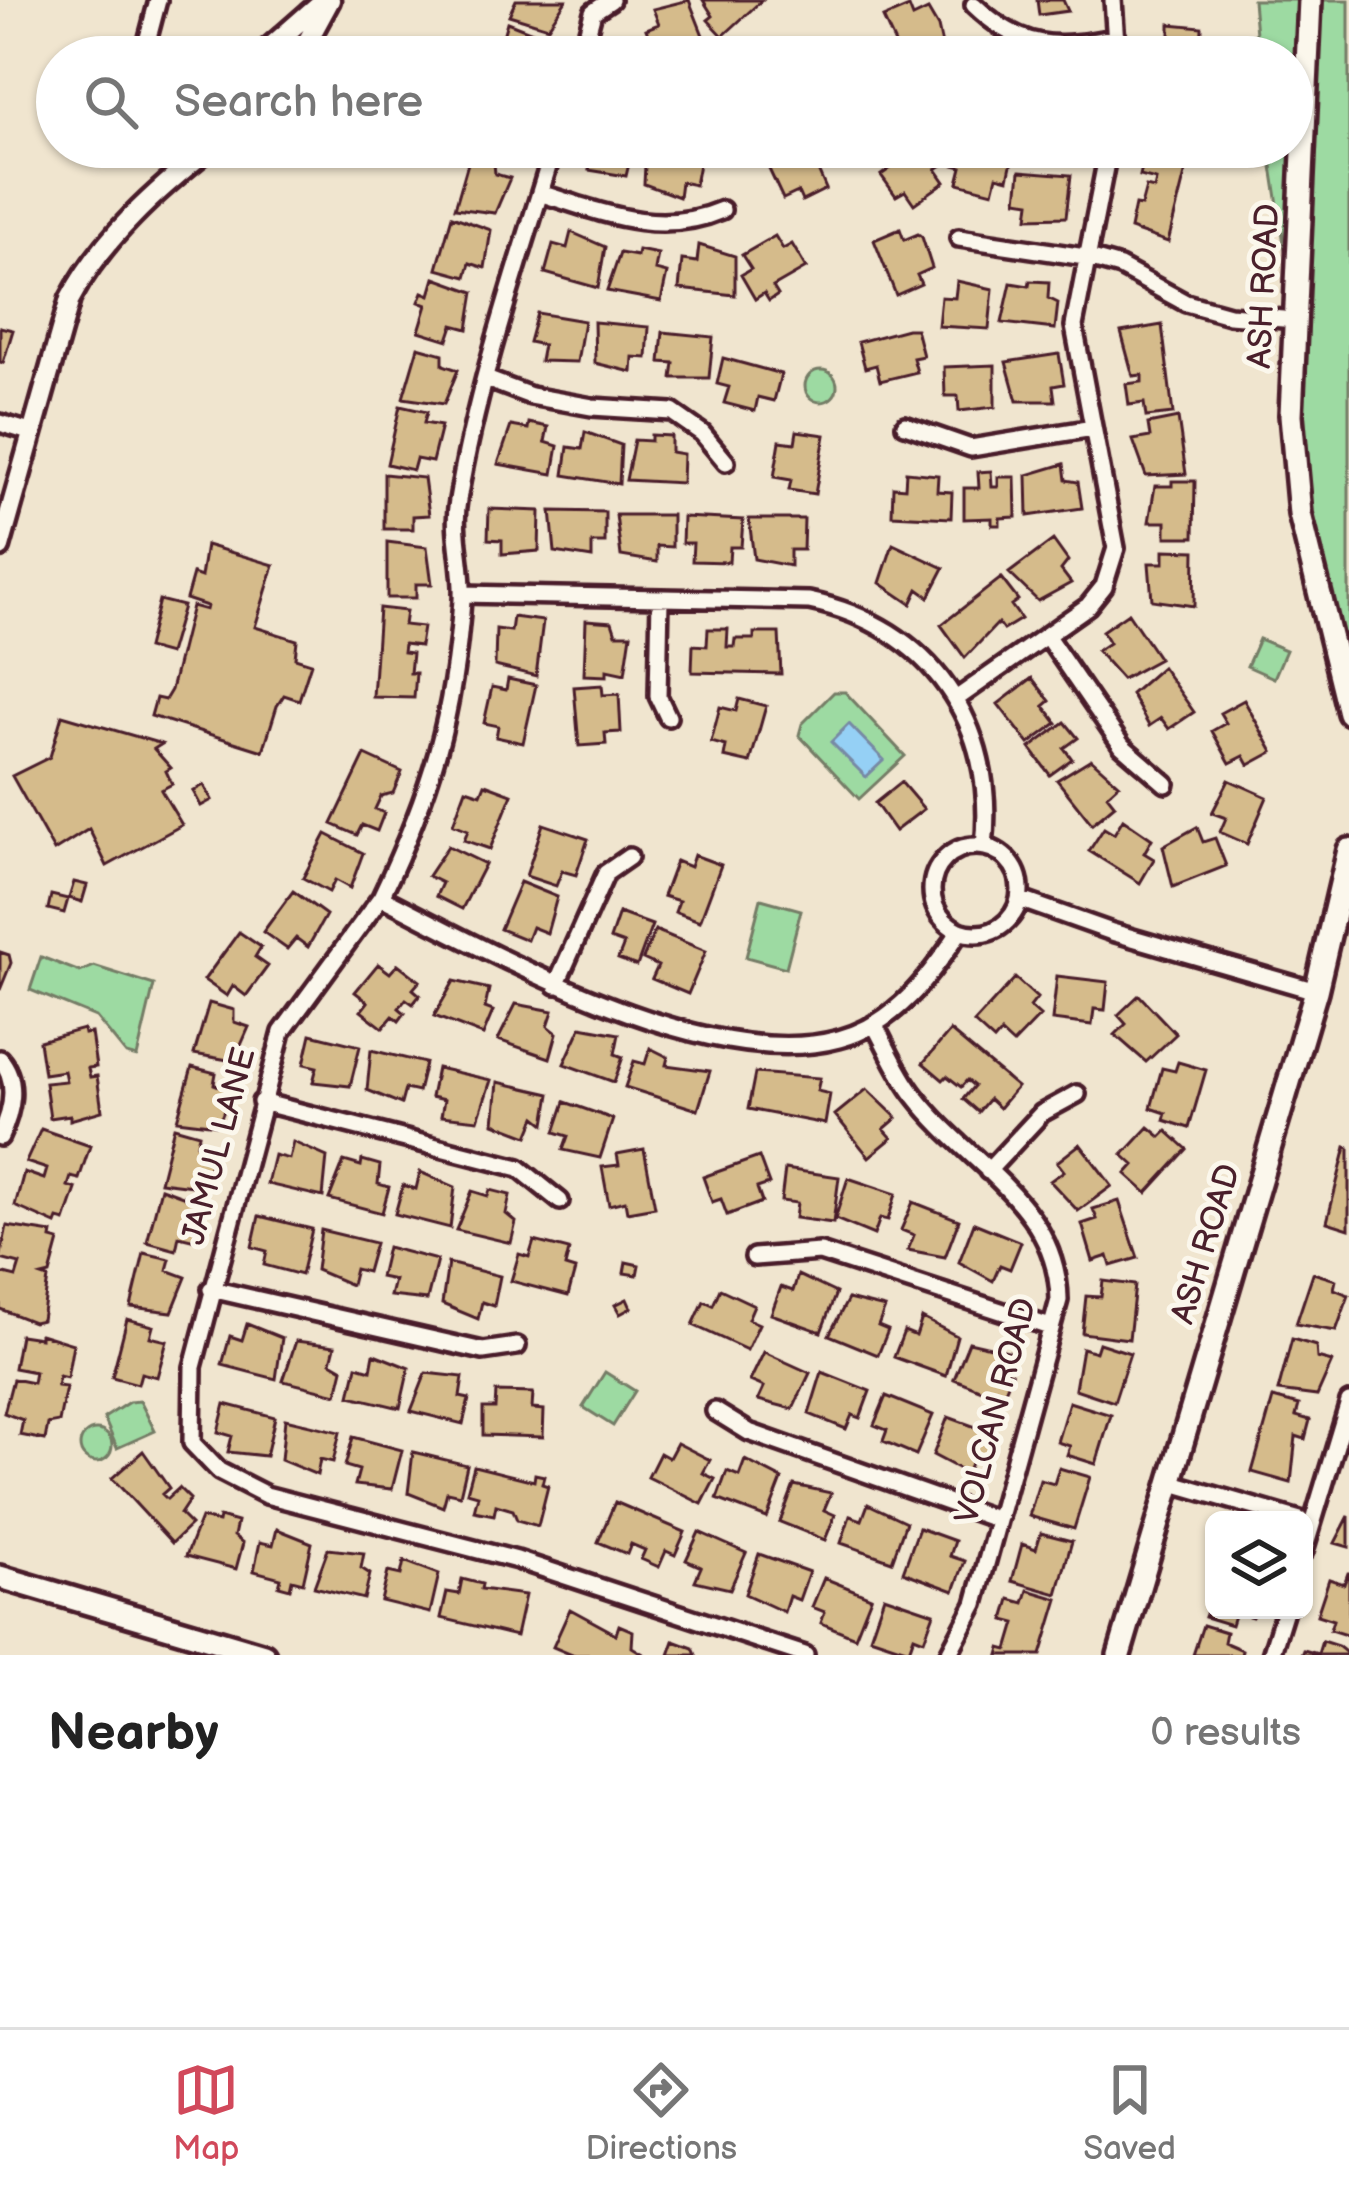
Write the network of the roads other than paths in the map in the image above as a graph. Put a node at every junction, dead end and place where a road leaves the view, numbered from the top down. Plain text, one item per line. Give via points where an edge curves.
1 (158, 0) edge
2 (327, 0) edge
3 (611, 0) edge
4 (1113, 0) edge
5 (1310, 0) edge
6 (974, 5) dead end
7 (152, 36) edge
8 (284, 36) edge
9 (309, 36) edge
10 (586, 36) edge
11 (1012, 36) edge
12 (1118, 36) edge
13 (1308, 36) edge
14 (176, 168) edge
15 (184, 168) edge
16 (548, 168) edge
17 (1104, 168) edge
18 (1303, 168) edge
19 (166, 182) junction
20 (541, 193) junction
21 (722, 211) dead end
22 (959, 238) dead end
23 (1085, 257) junction
24 (1296, 320) junction
25 (486, 379) junction
26 (0, 423) edge
27 (905, 425) dead end
28 (1093, 428) junction
29 (33, 433) junction
30 (726, 462) dead end
31 (0, 548) edge
32 (462, 594) junction
33 (660, 598) junction
34 (1048, 638) junction
35 (956, 699) junction
36 (1349, 713) edge
37 (668, 717) dead end
38 (1166, 784) dead end
39 (984, 846) junction
40 (1349, 850) edge
41 (629, 856) dead end
42 (381, 897) junction
43 (1019, 899) junction
44 (960, 931) junction
45 (556, 985) junction
46 (1316, 991) junction
47 (874, 1024) junction
48 (0, 1059) edge
49 (1077, 1094) dead end
50 (261, 1102) junction
51 (0, 1137) edge
52 (988, 1171) junction
53 (560, 1201) dead end
54 (754, 1257) dead end
55 (211, 1288) junction
56 (1051, 1327) junction
57 (517, 1346) dead end
58 (1349, 1402) edge
59 (715, 1411) dead end
60 (1169, 1482) junction
61 (1268, 1511) edge
62 (1310, 1511) edge
63 (998, 1520) junction
64 (0, 1576) edge
65 (1283, 1619) edge
66 (264, 1655) edge
67 (805, 1655) edge
68 (948, 1655) edge
69 (1119, 1655) edge
70 (1271, 1655) edge

1 - 7 street
2 - 8 street
2 - 9 street
3 - 10 street via 593,12
4 - 12 street
5 - 13 main road, ASH ROAD
6 - 11 street
14 - 19 street
15 - 19 street
16 - 20 street, JAMUL LANE
17 - 23 street
18 - 24 main road, ASH ROAD
19 - 29 street via 70,299
20 - 21 street via 648,224
20 - 25 street, JAMUL LANE
22 - 23 street
23 - 24 street via 1186,303
23 - 28 street via 1074,326
24 - 36 main road, ASH ROAD via 1291,415 1300,514
25 - 30 street via 592,407 671,412
25 - 32 street, JAMUL LANE via 457,506
26 - 29 street
27 - 28 street via 971,448
28 - 34 street via 1116,548 1104,586
29 - 31 street
32 - 33 street
32 - 42 street, JAMUL LANE via 448,718 426,803
33 - 35 street via 851,610 902,641
33 - 37 street via 658,696
34 - 35 street
34 - 38 street via 1122,746
35 - 39 street via 982,762
39 - 43 street via 1008,860
39 - 44 street via 956,850 932,885 938,912
40 - 46 main road, ASH ROAD
41 - 45 street via 606,873
42 - 45 street
42 - 50 street, JAMUL LANE via 282,1032
43 - 44 street via 1003,925
43 - 46 street
44 - 47 street via 930,977
45 - 47 street via 767,1049 840,1039
46 - 60 main road, ASH ROAD
47 - 52 street, VOLCAN ROAD via 912,1094
48 - 51 street via 13,1096
49 - 52 street via 1042,1113
50 - 53 street via 519,1168
50 - 55 street, JAMUL LANE
52 - 56 street, VOLCAN ROAD via 1036,1217 1058,1274
54 - 56 street via 820,1252
55 - 57 street via 483,1351
55 - 67 street, JAMUL LANE via 189,1397 192,1443 219,1471 266,1496 517,1560
56 - 63 street, VOLCAN ROAD
58 - 62 street
59 - 63 street via 749,1432
60 - 61 street
60 - 69 main road, ASH ROAD
63 - 68 street, VOLCAN ROAD via 974,1604
64 - 66 main road
65 - 70 street

